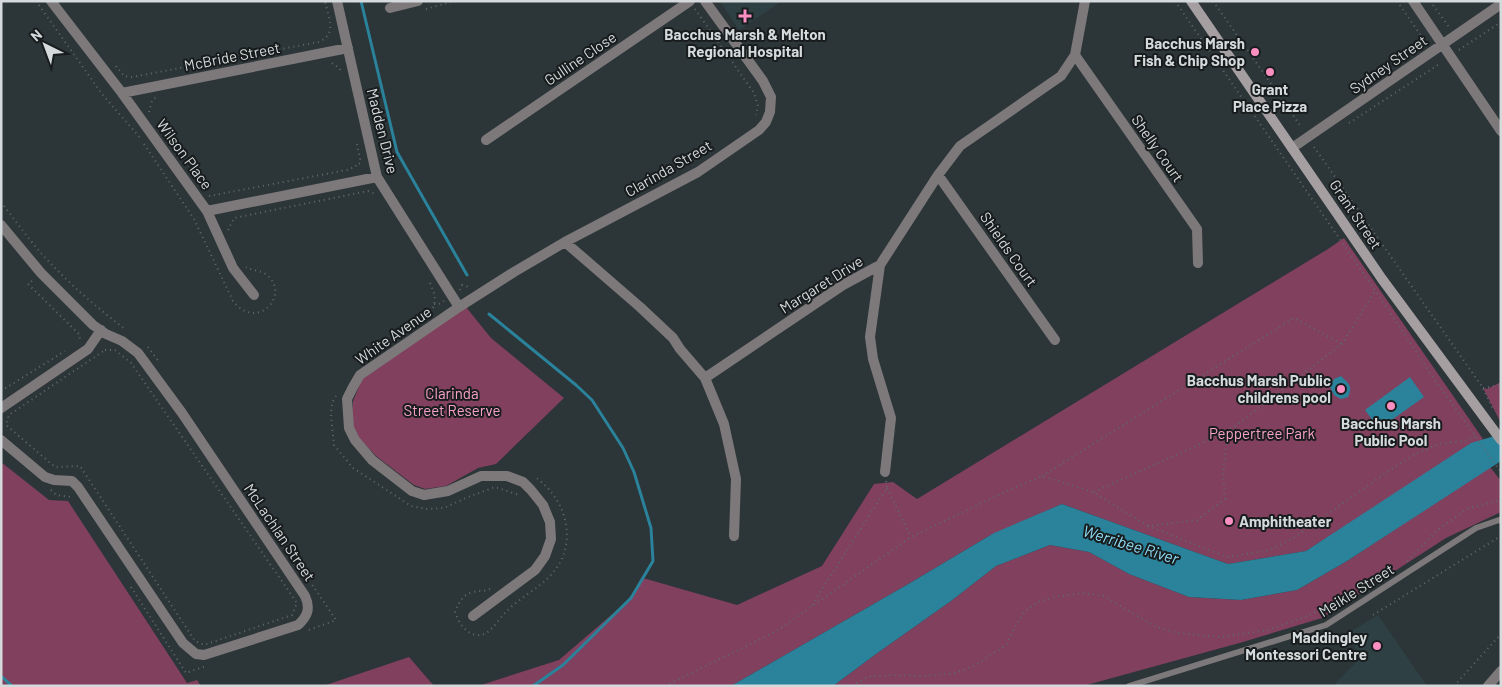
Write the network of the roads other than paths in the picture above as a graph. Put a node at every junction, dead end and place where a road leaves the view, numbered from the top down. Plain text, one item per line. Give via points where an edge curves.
1 (51, 1) edge
2 (336, 1) edge
3 (690, 1) edge
4 (705, 1) edge
5 (1085, 1) edge
6 (1191, 1) edge
7 (1413, 1) edge
8 (1501, 4) edge
9 (421, 5) edge
10 (390, 8) dead end
11 (1443, 44) junction
12 (348, 48) junction
13 (1075, 56) junction
14 (122, 93) junction
15 (1501, 131) edge
16 (486, 140) dead end
17 (1292, 148) junction
18 (938, 175) junction
19 (374, 178) junction
20 (208, 211) junction
21 (1, 225) edge
22 (565, 242) junction
23 (1198, 263) dead end
24 (880, 265) junction
25 (254, 295) dead end
26 (459, 307) junction
27 (101, 330) junction
28 (1055, 340) dead end
29 (705, 378) junction
30 (5, 411) edge
31 (1, 440) edge
32 (1501, 440) edge
33 (885, 472) road end
34 (1500, 521) edge
35 (734, 536) dead end
36 (473, 616) dead end
37 (1501, 671) edge
38 (1129, 686) edge
39 (1488, 686) edge

1 - 14 street, Wilson Place
2 - 12 street, Madden Drive
3 - 16 street, Gulline Close
4 - 22 street, Clarinda Street via 763,81 771,97 766,122 698,172
5 - 13 street, Margaret Drive
6 - 17 main road, Grant Street
7 - 11 street
8 - 11 street, Sydney Street
9 - 10 street
11 - 15 street
11 - 17 street, Sydney Street
12 - 14 street, McBride Street
12 - 19 street, Madden Drive
13 - 18 street, Margaret Drive via 1061,76 960,146
13 - 23 street, Shelly Court via 1197,229
14 - 20 street, Wilson Place
17 - 32 main road, Grant Street via 1382,279
18 - 24 street, Margaret Drive
18 - 28 street, Shields Court
19 - 20 street, Wilson Place
19 - 26 street, Madden Drive
20 - 25 street via 233,268
21 - 27 street, McLachlan Street via 41,273
22 - 26 street, Clarinda Street
22 - 29 street via 673,338
24 - 29 street, Margaret Drive via 843,285
24 - 33 street via 870,337 873,359 891,418
26 - 36 street, White Avenue via 360,375 347,399 347,412 355,440 372,460 412,491 424,495 448,491 481,476 507,476 523,482 543,505 550,522 551,539 545,556 535,570
27 - 30 street via 88,349
27 - 31 street, McLachlan Street via 138,353 182,414 305,596 308,603 305,619 298,625 204,655 196,654 183,643 78,487 72,481 45,477
29 - 35 street via 724,424 736,479
34 - 38 lane, Meikle Street via 1476,528 1326,625
37 - 39 street

